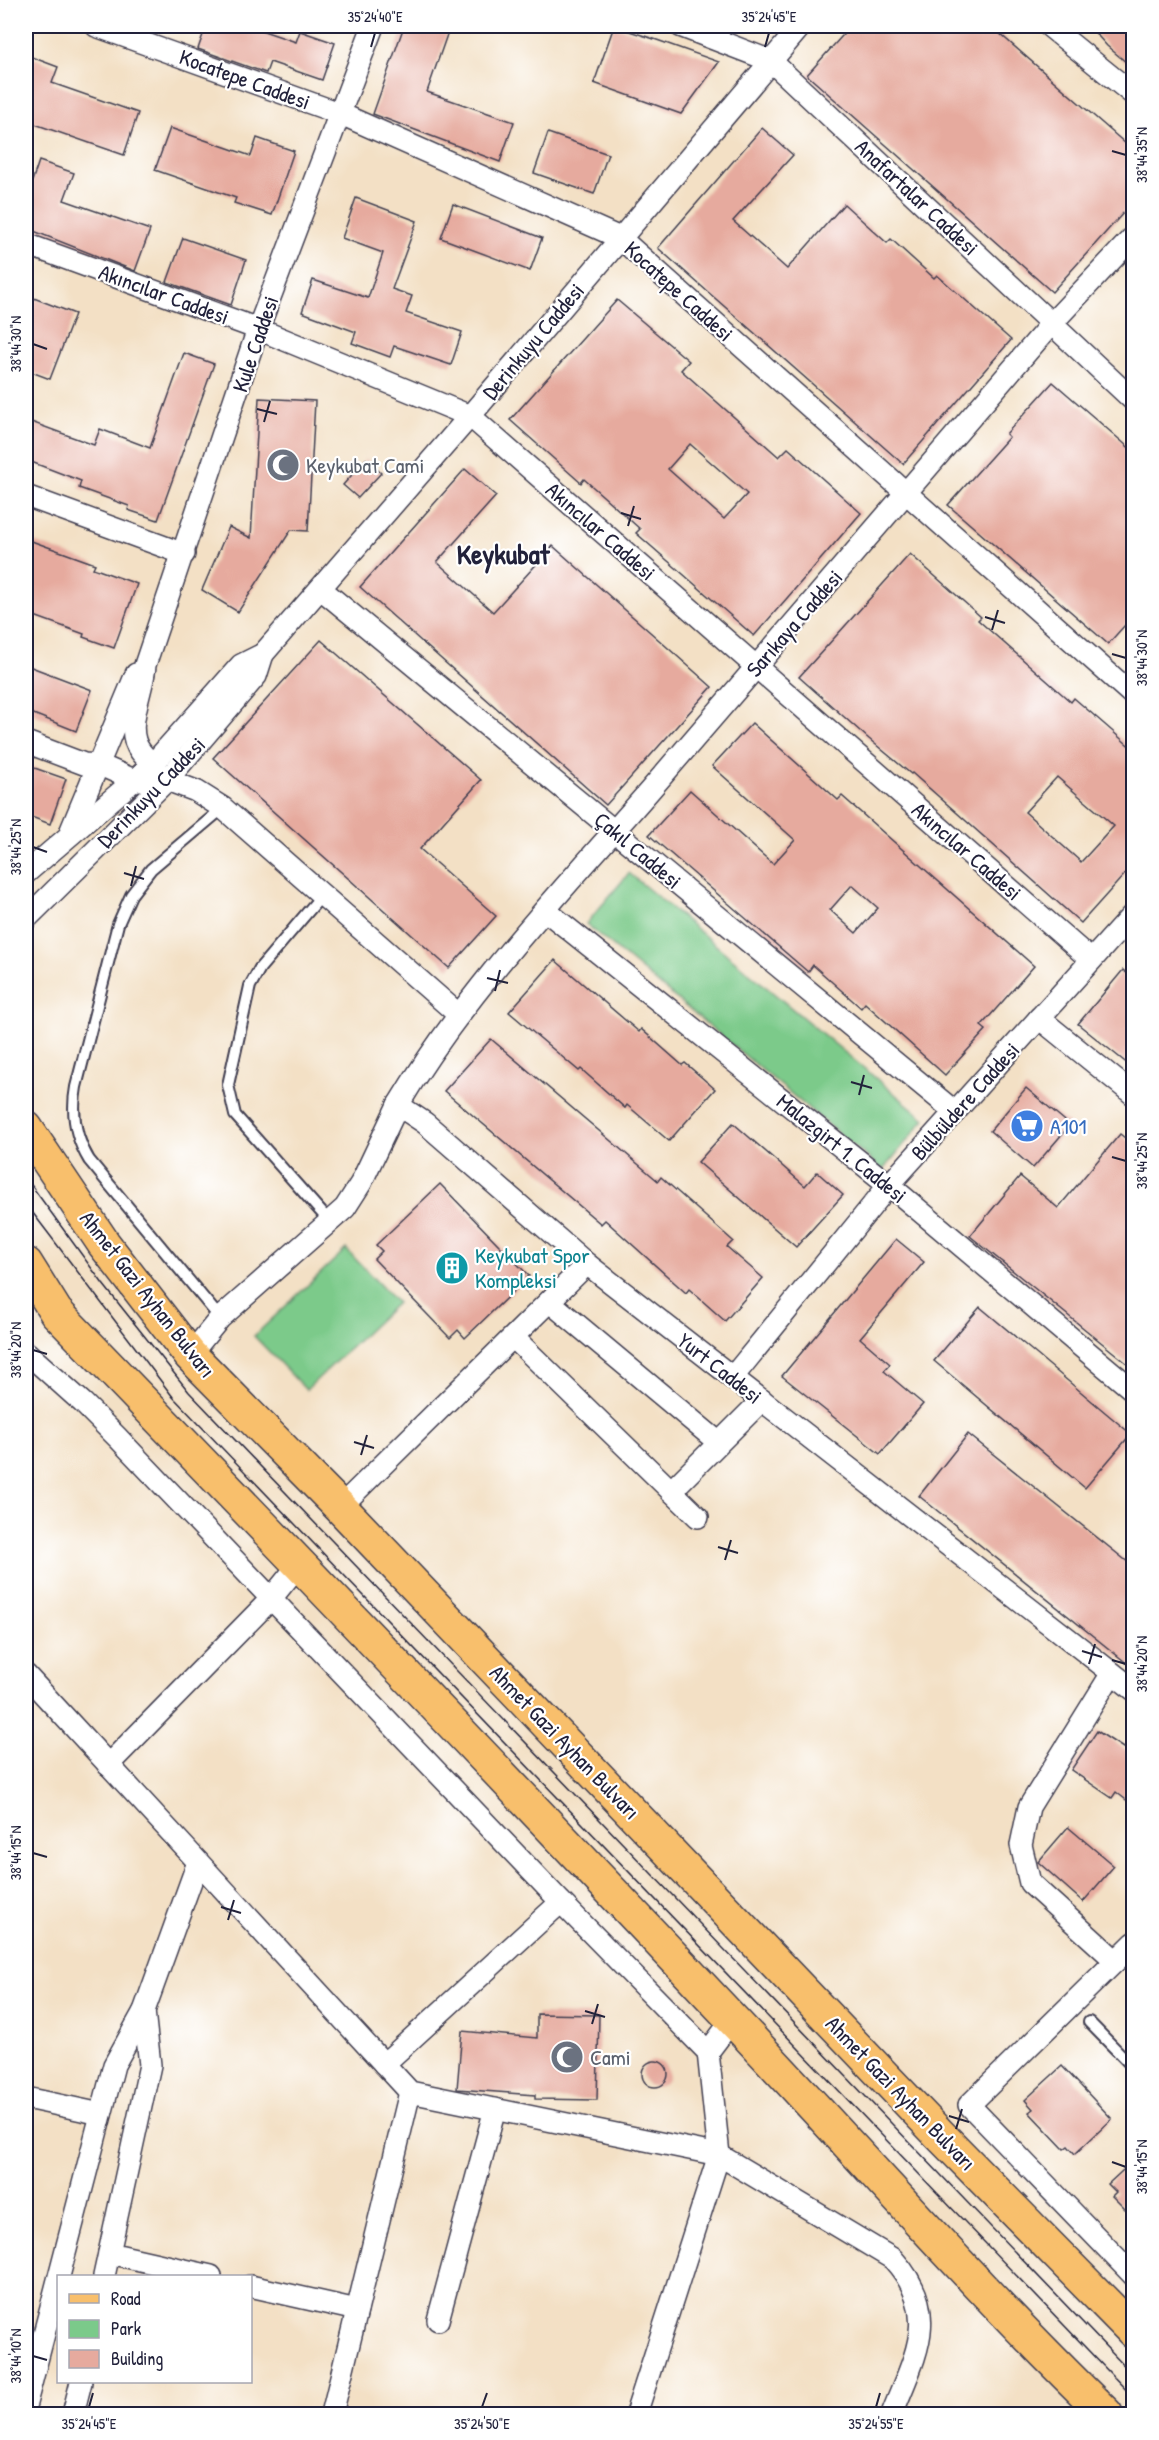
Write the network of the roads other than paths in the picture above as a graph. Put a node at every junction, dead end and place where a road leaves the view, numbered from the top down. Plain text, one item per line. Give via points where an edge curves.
1 (96, 26) edge
2 (373, 26) edge
3 (680, 26) edge
4 (801, 26) edge
5 (1049, 26) edge
6 (771, 61) junction
7 (1134, 95) edge
8 (341, 114) junction
9 (1134, 236) edge
10 (620, 238) junction
11 (26, 244) edge
12 (1052, 323) junction
13 (258, 329) junction
14 (1134, 401) edge
15 (470, 416) junction
16 (906, 493) junction
17 (26, 496) edge
18 (184, 554) junction
19 (321, 588) junction
20 (263, 654) junction
21 (145, 665) junction
22 (757, 666) junction
23 (1134, 696) edge
24 (26, 742) edge
25 (100, 765) junction
26 (152, 765) junction
27 (134, 780) junction
28 (167, 780) junction
29 (223, 808) junction
30 (615, 831) junction
31 (68, 836) junction
32 (26, 873) edge
33 (323, 894) junction
34 (546, 911) junction
35 (1134, 913) edge
36 (26, 919) edge
37 (1091, 960) junction
38 (459, 1015) junction
39 (1039, 1018) junction
40 (1134, 1095) edge
41 (398, 1105) junction
42 (955, 1112) junction
43 (26, 1128) edge
44 (890, 1185) junction
45 (330, 1222) junction
46 (26, 1264) edge
47 (587, 1264) junction
48 (550, 1302) junction
49 (220, 1318) junction
50 (514, 1338) junction
51 (26, 1352) edge
52 (190, 1355) junction
53 (732, 1378) junction
54 (1134, 1391) edge
55 (762, 1400) junction
56 (718, 1442) junction
57 (671, 1491) junction
58 (340, 1507) junction
59 (698, 1517) dead end
60 (300, 1563) junction
61 (270, 1600) junction
62 (1112, 1673) junction
63 (26, 1675) edge
64 (1134, 1690) edge
65 (108, 1765) junction
66 (198, 1862) junction
67 (561, 1902) junction
68 (1134, 1943) edge
69 (1116, 1960) junction
70 (144, 2011) junction
71 (733, 2019) junction
72 (1089, 2022) dead end
73 (708, 2052) junction
74 (384, 2064) junction
75 (1134, 2068) edge
76 (410, 2092) junction
77 (26, 2098) edge
78 (495, 2109) junction
79 (101, 2114) junction
80 (718, 2155) junction
81 (109, 2253) junction
82 (59, 2275) edge
83 (104, 2275) edge
84 (202, 2275) edge
85 (1134, 2276) edge
86 (57, 2284) edge
87 (252, 2286) edge
88 (357, 2310) junction
89 (438, 2320) dead end
90 (1134, 2332) edge
91 (81, 2383) edge
92 (26, 2403) edge
93 (74, 2415) edge
94 (332, 2415) edge
95 (636, 2415) edge
96 (892, 2415) edge
97 (1106, 2415) edge

1 - 8 street, Kocatepe Caddesi
2 - 8 street, Kule Caddesi
3 - 6 street, Anafartalar Caddesi
4 - 6 street, Derinkuyu Caddesi
5 - 7 street
6 - 10 street, Derinkuyu Caddesi
6 - 12 street, Anafartalar Caddesi
8 - 10 street, Kocatepe Caddesi
8 - 13 street, Kule Caddesi
9 - 12 street, Sarıkaya Caddesi
10 - 15 street, Derinkuyu Caddesi
10 - 16 street, Kocatepe Caddesi
11 - 13 street, Akıncılar Caddesi
12 - 14 street, Anafartalar Caddesi
12 - 16 street, Sarıkaya Caddesi
13 - 15 street, Akıncılar Caddesi
13 - 18 street, Kule Caddesi
15 - 19 street, Derinkuyu Caddesi
15 - 22 street, Akıncılar Caddesi
16 - 22 street, Sarıkaya Caddesi
16 - 23 street, Kocatepe Caddesi
17 - 18 street
18 - 21 street, Kule Caddesi
19 - 20 street, Derinkuyu Caddesi
19 - 30 street, Çakıl Caddesi
20 - 26 street, Derinkuyu Caddesi via 241,665
20 - 28 street, Derinkuyu Caddesi via 256,676
21 - 25 street, Kule Caddesi via 133,677
21 - 26 street, Kule Caddesi via 134,733 140,752
22 - 30 street, Sarıkaya Caddesi
22 - 37 street, Akıncılar Caddesi
24 - 25 street via 84,764
25 - 27 street
25 - 31 street, Kule Caddesi
26 - 27 street, Derinkuyu Caddesi
26 - 28 street, Kule Caddesi
27 - 28 street
27 - 31 street, Derinkuyu Caddesi
28 - 29 street via 196,791
28 - 36 street, Derinkuyu Caddesi
29 - 33 street
29 - 49 lane via 151,869 124,909 73,1109 77,1134 89,1160
30 - 34 street, Sarıkaya Caddesi
30 - 42 street, Çakıl Caddesi
31 - 32 street, Derinkuyu Caddesi
33 - 38 street
33 - 45 lane via 260,968 250,986 228,1085 235,1115
34 - 38 street, Sarıkaya Caddesi
34 - 44 street, Malazgirt 1. Caddesi
35 - 37 street, Bülbüldere Caddesi
37 - 39 street, Bülbüldere Caddesi
38 - 41 street
39 - 40 street
39 - 42 street, Bülbüldere Caddesi
41 - 45 street via 354,1196
41 - 47 street, Yurt Caddesi via 425,1123
42 - 44 street, Bülbüldere Caddesi
43 - 52 main road, Ahmet Gazi Ayhan Bulvarı via 104,1244
44 - 53 street, Bülbüldere Caddesi
44 - 54 street, Malazgirt 1. Caddesi
45 - 49 street
46 - 60 main road via 56,1311
47 - 48 street
47 - 53 street, Yurt Caddesi
48 - 50 street
48 - 56 street
49 - 52 street
50 - 57 street
50 - 58 street
51 - 61 street via 83,1403
52 - 58 main road, Ahmet Gazi Ayhan Bulvarı
53 - 55 street, Yurt Caddesi
55 - 56 street
55 - 62 street, Yurt Caddesi
56 - 57 street
57 - 59 street
58 - 90 main road, Ahmet Gazi Ayhan Bulvarı
60 - 61 street
60 - 71 main road
61 - 65 street
61 - 67 street
62 - 64 street, Yurt Caddesi
62 - 69 street via 1029,1807 1021,1845 1030,1883
63 - 65 street
65 - 66 street
66 - 70 street
66 - 74 street
67 - 73 street
67 - 74 street
68 - 69 street
69 - 85 street via 969,2105
70 - 79 street via 114,2065
70 - 81 street via 150,2065
71 - 73 street
71 - 97 main road via 1046,2356
72 - 75 lane
73 - 80 street
74 - 76 street
76 - 78 street
76 - 88 street
77 - 79 street
78 - 80 street
78 - 89 street
79 - 82 street
80 - 95 street
80 - 96 street via 893,2259 910,2280 920,2305 921,2333 915,2360
81 - 83 street
81 - 84 street
86 - 92 street
87 - 88 street
88 - 94 street
91 - 93 street

